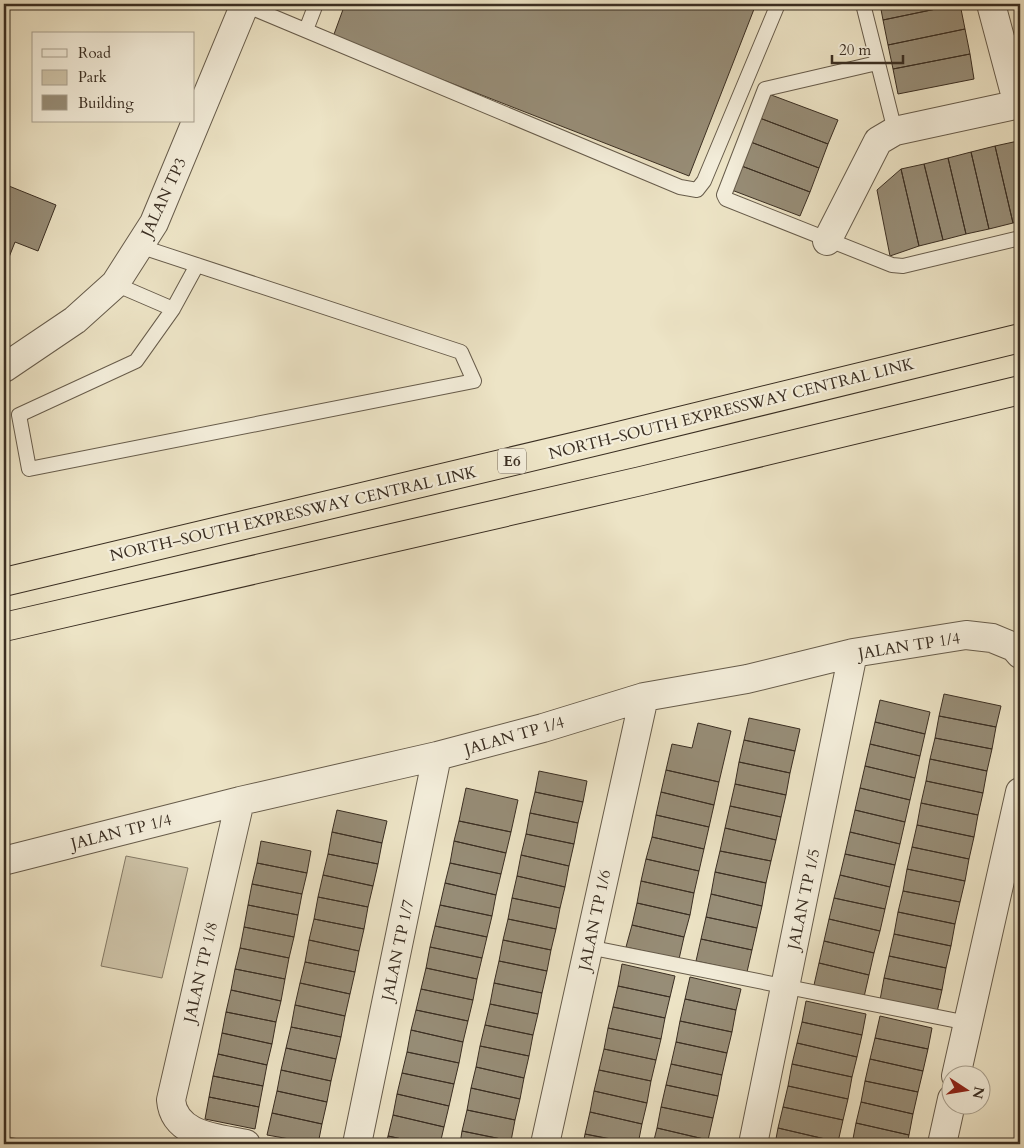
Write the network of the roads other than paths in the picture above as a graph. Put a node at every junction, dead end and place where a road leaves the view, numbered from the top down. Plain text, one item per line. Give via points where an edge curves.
1 (245, 4) edge
2 (316, 4) edge
3 (778, 4) edge
4 (863, 4) edge
5 (991, 4) edge
6 (306, 30) junction
7 (877, 63) junction
8 (1019, 104) edge
9 (895, 131) junction
10 (1020, 238) edge
11 (827, 241) junction
12 (139, 246) junction
13 (197, 265) junction
14 (116, 284) junction
15 (173, 309) junction
16 (1020, 338) edge
17 (4, 368) edge
18 (1020, 390) edge
19 (4, 582) edge
20 (4, 626) edge
21 (853, 654) junction
22 (1020, 654) edge
23 (644, 697) junction
24 (437, 756) junction
25 (1020, 792) edge
26 (240, 801) junction
27 (7, 860) dead end
28 (588, 947) junction
29 (785, 987) junction
30 (968, 1023) junction
31 (958, 1066) edge
32 (948, 1116) edge
33 (246, 1144) edge
34 (357, 1144) edge
35 (545, 1144) edge
36 (752, 1144) edge
37 (942, 1144) edge

1 - 6 lane
1 - 12 street, JALAN TP3 via 154,223
2 - 6 lane
3 - 6 lane via 704,181 697,190 680,187
4 - 7 lane
5 - 8 street
7 - 9 lane
7 - 11 lane via 764,88 724,194 726,199
8 - 9 street
9 - 11 street via 878,141
10 - 11 lane via 903,266
12 - 13 lane
12 - 14 street, JALAN TP3
13 - 15 lane
13 - 15 lane via 461,352 474,381 29,469 19,415 136,361
14 - 15 lane
14 - 17 street, JALAN TP3 via 75,320
16 - 19 highway, NORTH–SOUTH EXPRESSWAY CENTRAL LINK / E6
18 - 20 highway via 621,486
21 - 22 street, JALAN TP 1/4 via 966,635 992,638 1014,646
21 - 23 street, JALAN TP 1/4 via 748,679
21 - 29 street, JALAN TP 1/5
23 - 24 street, JALAN TP 1/4
23 - 28 street, JALAN TP 1/6
24 - 26 street, JALAN TP 1/4
24 - 34 street, JALAN TP 1/7
25 - 30 street
26 - 27 street, JALAN TP 1/4
26 - 33 street, JALAN TP 1/8 via 171,1100 172,1111 178,1120 197,1134
28 - 29 lane
28 - 35 street, JALAN TP 1/6
29 - 30 lane
29 - 36 street, JALAN TP 1/5
30 - 31 street
32 - 37 street

